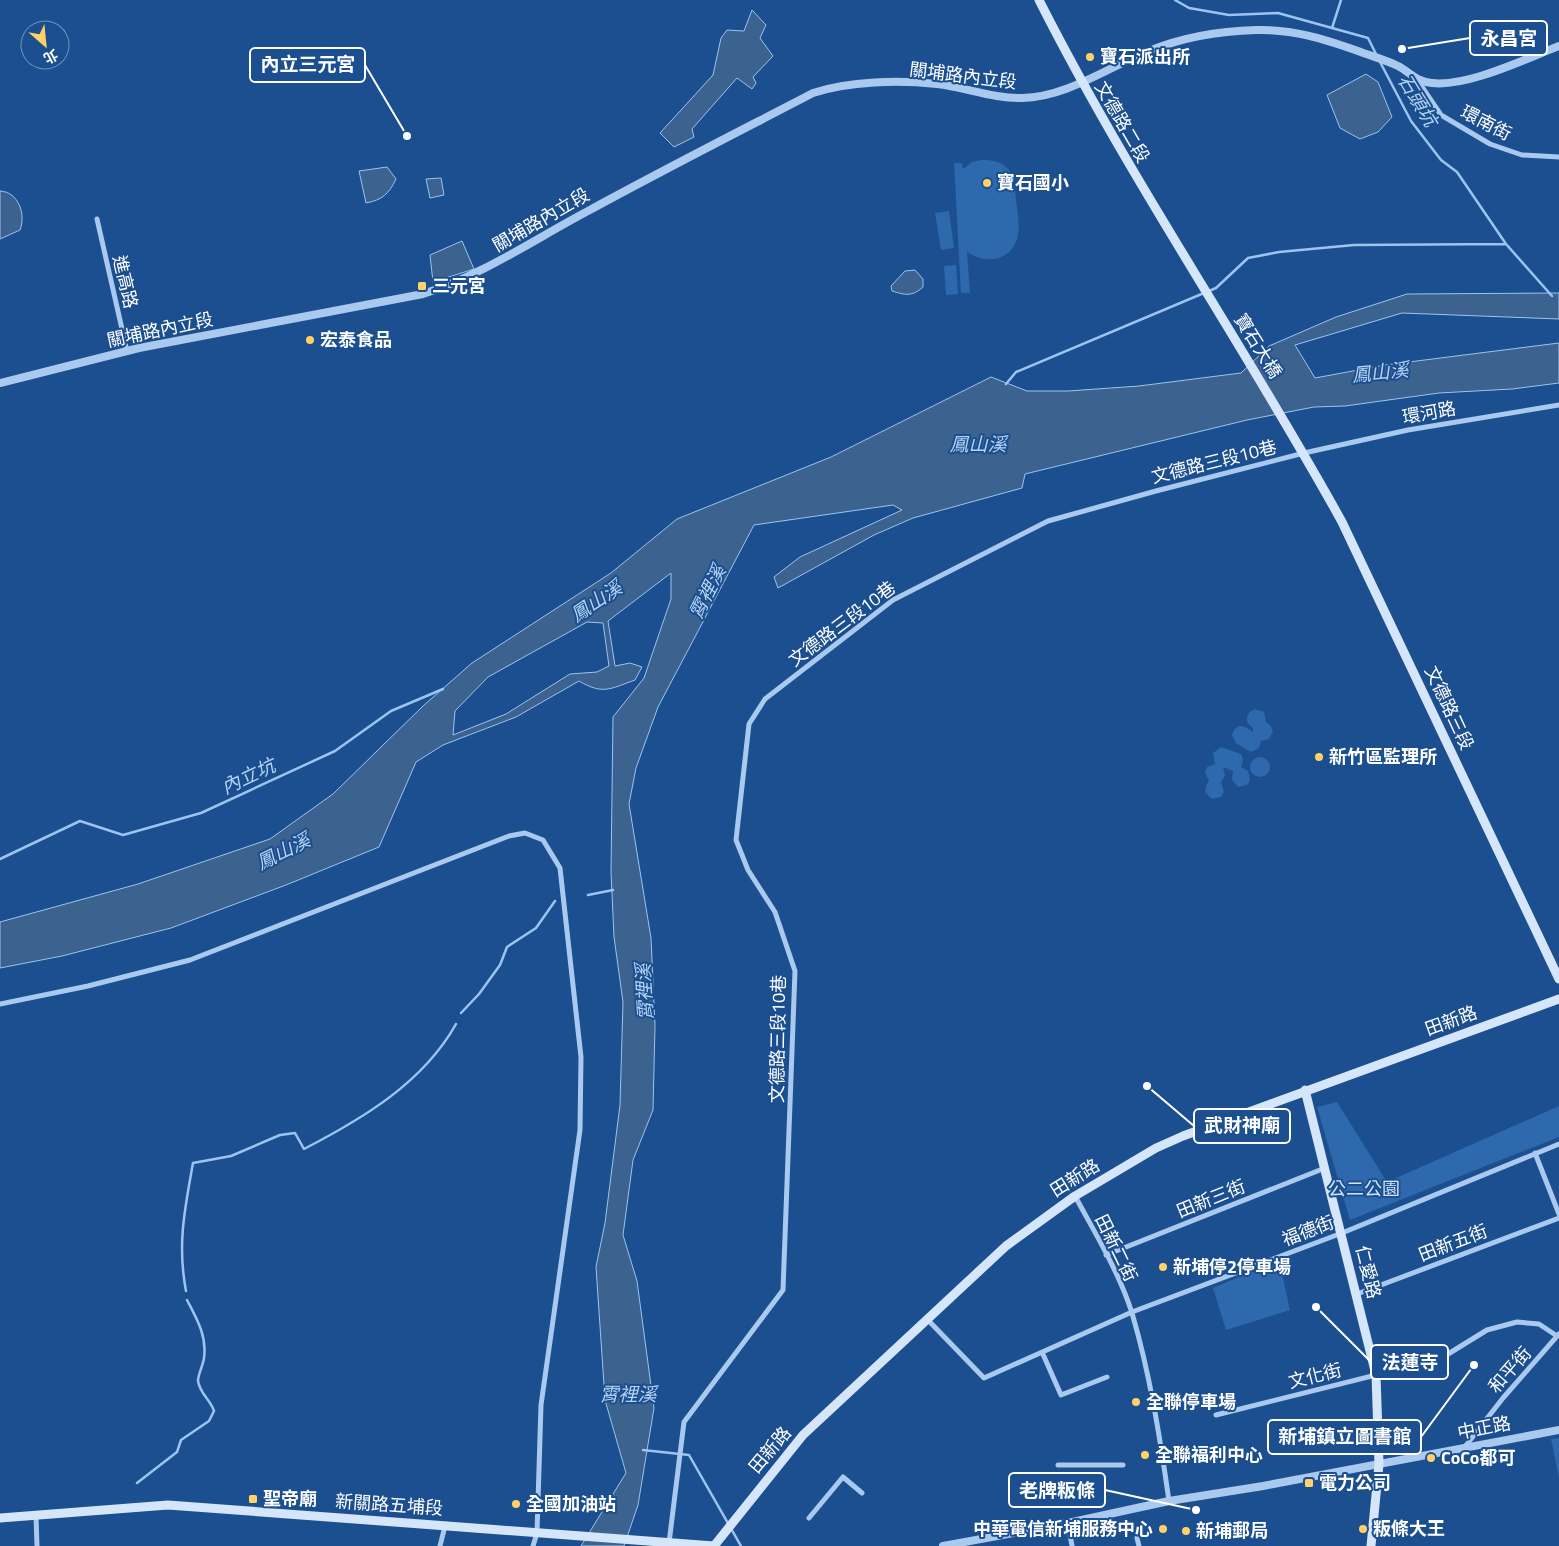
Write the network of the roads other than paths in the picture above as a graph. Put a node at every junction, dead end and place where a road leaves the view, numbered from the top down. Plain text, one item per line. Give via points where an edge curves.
1 (1039, 0) edge
2 (1559, 46) edge
3 (1418, 81) junction
4 (1081, 82) junction
5 (1559, 157) edge
6 (97, 219) dead end
7 (1183, 256) joint
8 (126, 351) junction
9 (0, 383) edge
10 (1559, 404) edge
11 (1304, 453) junction
12 (1559, 978) edge
13 (1559, 999) edge
14 (0, 1004) edge
15 (1305, 1090) junction
16 (1559, 1144) edge
17 (1535, 1153) junction
18 (1326, 1168) junction
19 (1076, 1196) junction
20 (1559, 1214) edge
21 (1559, 1218) edge
22 (1342, 1233) junction
23 (1106, 1255) junction
24 (1357, 1294) junction
25 (1132, 1312) junction
26 (926, 1318) junction
27 (1558, 1335) edge
28 (1042, 1352) junction
29 (1376, 1375) junction
30 (1108, 1377) dead end
31 (1216, 1415) dead end
32 (1559, 1430) edge
33 (1464, 1448) junction
34 (1379, 1464) junction
35 (1058, 1465) dead end
36 (1123, 1465) dead end
37 (862, 1493) dead end
38 (1170, 1501) junction
39 (36, 1516) junction
40 (0, 1518) edge
41 (809, 1518) dead end
42 (1068, 1523) junction
43 (445, 1526) junction
44 (537, 1533) junction
45 (1137, 1538) dead end
46 (669, 1545) edge
47 (37, 1546) edge
48 (440, 1546) edge
49 (533, 1546) edge
50 (715, 1546) edge
51 (943, 1546) edge
52 (1072, 1546) edge
53 (1139, 1546) edge
54 (1371, 1546) edge

1 - 4 main road, 文德路二段
2 - 3 street via 1477,77 1434,84
3 - 4 street, 關埔路內立段 via 1399,66 1313,35 1256,30 1198,36 1164,45
3 - 5 street, 環南街 via 1441,115 1490,144 1522,155
4 - 7 main road, 文德路二段
4 - 8 street, 關埔路內立段 via 1057,92 1021,99 936,84 850,84 829,88 813,93 643,181 491,266 446,287
6 - 8 street, 進高路
7 - 11 main road, 寶石大橋
8 - 9 street, 關埔路內立段
10 - 11 street, 環河路 via 1408,430
11 - 12 main road, 文德路三段 via 1342,522
11 - 46 street, 文德路三段10巷 via 1048,521 893,600 765,699 749,724 736,840 748,870 774,912 795,970 783,1290 684,1422
13 - 15 main road, 田新路
14 - 44 street via 190,960 509,836 526,833 543,840 560,868 581,1057 579,1139 541,1405
15 - 18 main road, 仁愛路
15 - 19 main road, 田新路 via 1156,1148
16 - 17 street, 福德街
17 - 20 street
17 - 22 street, 福德街
18 - 22 main road, 仁愛路
18 - 23 street, 田新三街
19 - 23 street, 田新二街
19 - 26 main road, 田新路 via 1006,1246
21 - 24 street, 田新五街
22 - 24 main road, 仁愛路
22 - 25 street, 福德街
23 - 25 street, 田新二街
24 - 29 main road, 仁愛路
25 - 28 street, 福德街
25 - 38 street, 田新二街 via 1160,1434
26 - 28 street, 福德街 via 984,1378
26 - 50 main road, 田新路 via 803,1436
27 - 29 street, 文化街 via 1539,1324 1517,1322 1487,1330 1440,1358
27 - 33 street, 和平街
28 - 30 street via 1061,1395
29 - 31 street, 文化街
29 - 34 main road, 仁愛路
32 - 33 street, 中正路
33 - 34 street, 中正路
34 - 38 street, 中正路
34 - 54 main road, 仁愛路
35 - 36 street
37 - 41 street via 843,1477
38 - 42 street, 中正路
39 - 40 main road, 新關路五埔段
39 - 43 main road, 新關路五埔段 via 168,1505
39 - 47 street
42 - 51 street, 中正路
42 - 52 street
43 - 44 main road, 新關路五埔段
43 - 48 street
44 - 46 main road, 新關路五埔段
44 - 49 street
45 - 53 street
46 - 50 main road

